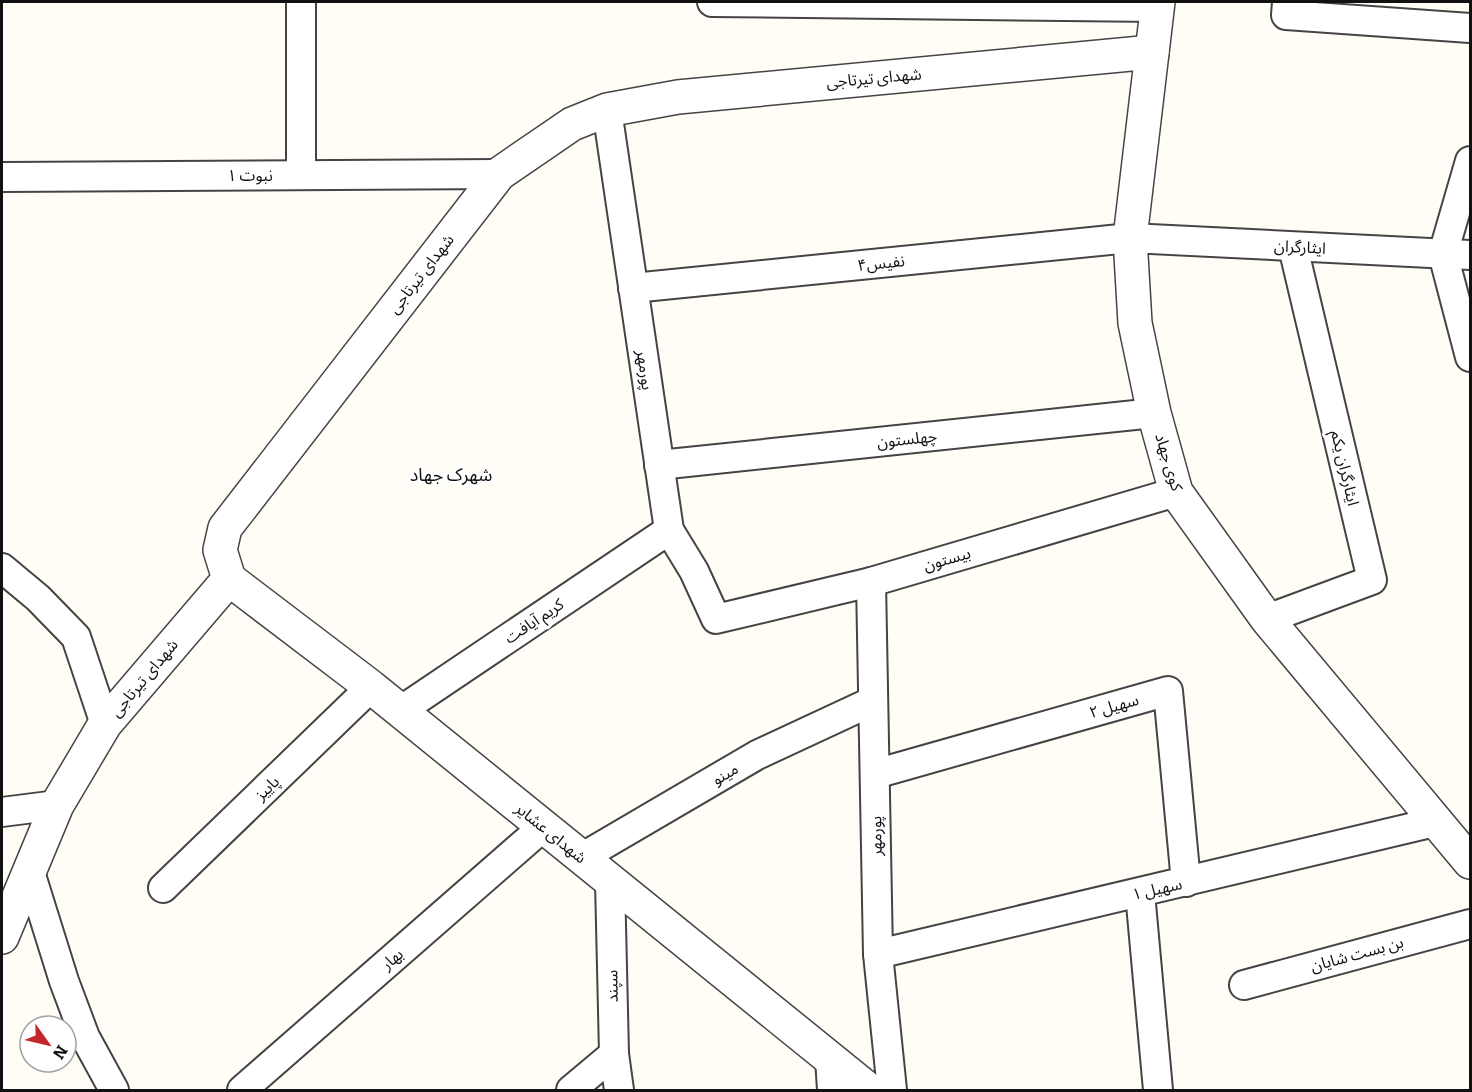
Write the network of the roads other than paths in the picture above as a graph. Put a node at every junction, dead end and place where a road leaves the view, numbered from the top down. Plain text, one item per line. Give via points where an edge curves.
1 (301, 2) edge
2 (712, 2) edge
3 (1287, 2) edge
4 (1158, 4) edge
5 (1470, 28) edge
6 (1152, 52) junction
7 (607, 110) junction
8 (1470, 161) edge
9 (499, 174) junction
10 (301, 175) junction
11 (2, 177) edge
12 (1130, 238) junction
13 (1293, 247) junction
14 (1457, 255) edge
15 (633, 288) junction
16 (1470, 357) edge
17 (1154, 413) junction
18 (659, 465) junction
19 (1176, 492) junction
20 (669, 530) junction
21 (2, 568) edge
22 (229, 579) junction
23 (871, 582) junction
24 (716, 619) joint
25 (1267, 619) junction
26 (370, 687) junction
27 (873, 701) junction
28 (400, 711) junction
29 (105, 724) junction
30 (875, 774) junction
31 (57, 805) junction
32 (2, 812) edge
33 (1435, 822) junction
34 (543, 827) junction
35 (581, 858) junction
36 (1470, 862) edge
37 (30, 872) junction
38 (610, 880) junction
39 (1186, 882) junction
40 (163, 888) dead end
41 (1140, 893) junction
42 (1470, 924) edge
43 (2, 937) edge
44 (878, 954) junction
45 (1244, 985) dead end
46 (614, 1054) junction
47 (830, 1058) junction
48 (114, 1090) edge
49 (242, 1090) edge
50 (571, 1090) edge
51 (619, 1090) edge
52 (832, 1090) edge
53 (870, 1090) edge
54 (892, 1090) edge
55 (1158, 1090) edge

1 - 10 street
2 - 4 street
3 - 5 street via 1286,15
4 - 6 street, کوی جهاد
6 - 7 street, شهدای تیرتاجی via 678,97
6 - 12 street, کوی جهاد
7 - 9 street, شهدای تیرتاجی via 572,124
7 - 15 street, پورمهر
8 - 14 street
9 - 10 street, نبوت ۱
9 - 22 street, شهدای تیرتاجی via 225,528 220,550
10 - 11 street, نبوت ۱
12 - 13 street, ایثارگران
12 - 15 street, نفیس۴
12 - 17 street, کوی جهاد via 1135,323
13 - 14 street, ایثارگران
13 - 25 street, ایثارگران یکم via 1372,580
14 - 16 street
15 - 18 street, پورمهر
17 - 18 street, چهلستون
17 - 19 street, کوی جهاد
18 - 20 street, پورمهر
19 - 23 street, بیستون
19 - 25 street, کوی جهاد
20 - 24 street, پورمهر
20 - 28 street, کریم آیافت
21 - 29 street via 76,637
22 - 26 street, شهدای عشایر
22 - 29 street, شهدای تیرتاجی
23 - 24 street, بیستون
23 - 27 street, پورمهر
25 - 33 street, کوی جهاد
26 - 28 street, شهدای عشایر
26 - 40 street, پاییز
27 - 30 street, پورمهر
27 - 35 street, مینو via 757,755
28 - 34 street, شهدای عشایر
29 - 31 street, شهدای تیرتاجی
30 - 39 street, سهیل ۲ via 1168,691
30 - 44 street, پورمهر
31 - 32 street
31 - 37 street, شهدای تیرتاجی
33 - 36 street, کوی جهاد
33 - 39 street, سهیل ۱
34 - 35 street, شهدای عشایر
34 - 49 street, بهار
35 - 38 street, شهدای عشایر
37 - 43 street, شهدای تیرتاجی
37 - 48 street via 81,1026
38 - 46 street, سپند
38 - 47 street, شهدای عشایر
39 - 41 street, سهیل ۱
41 - 44 street, سهیل ۱
41 - 55 street
42 - 45 street, بن بست شایان
44 - 54 street, پورمهر
46 - 50 street
46 - 51 street, سپند
47 - 52 street
47 - 53 street, شهدای عشایر

